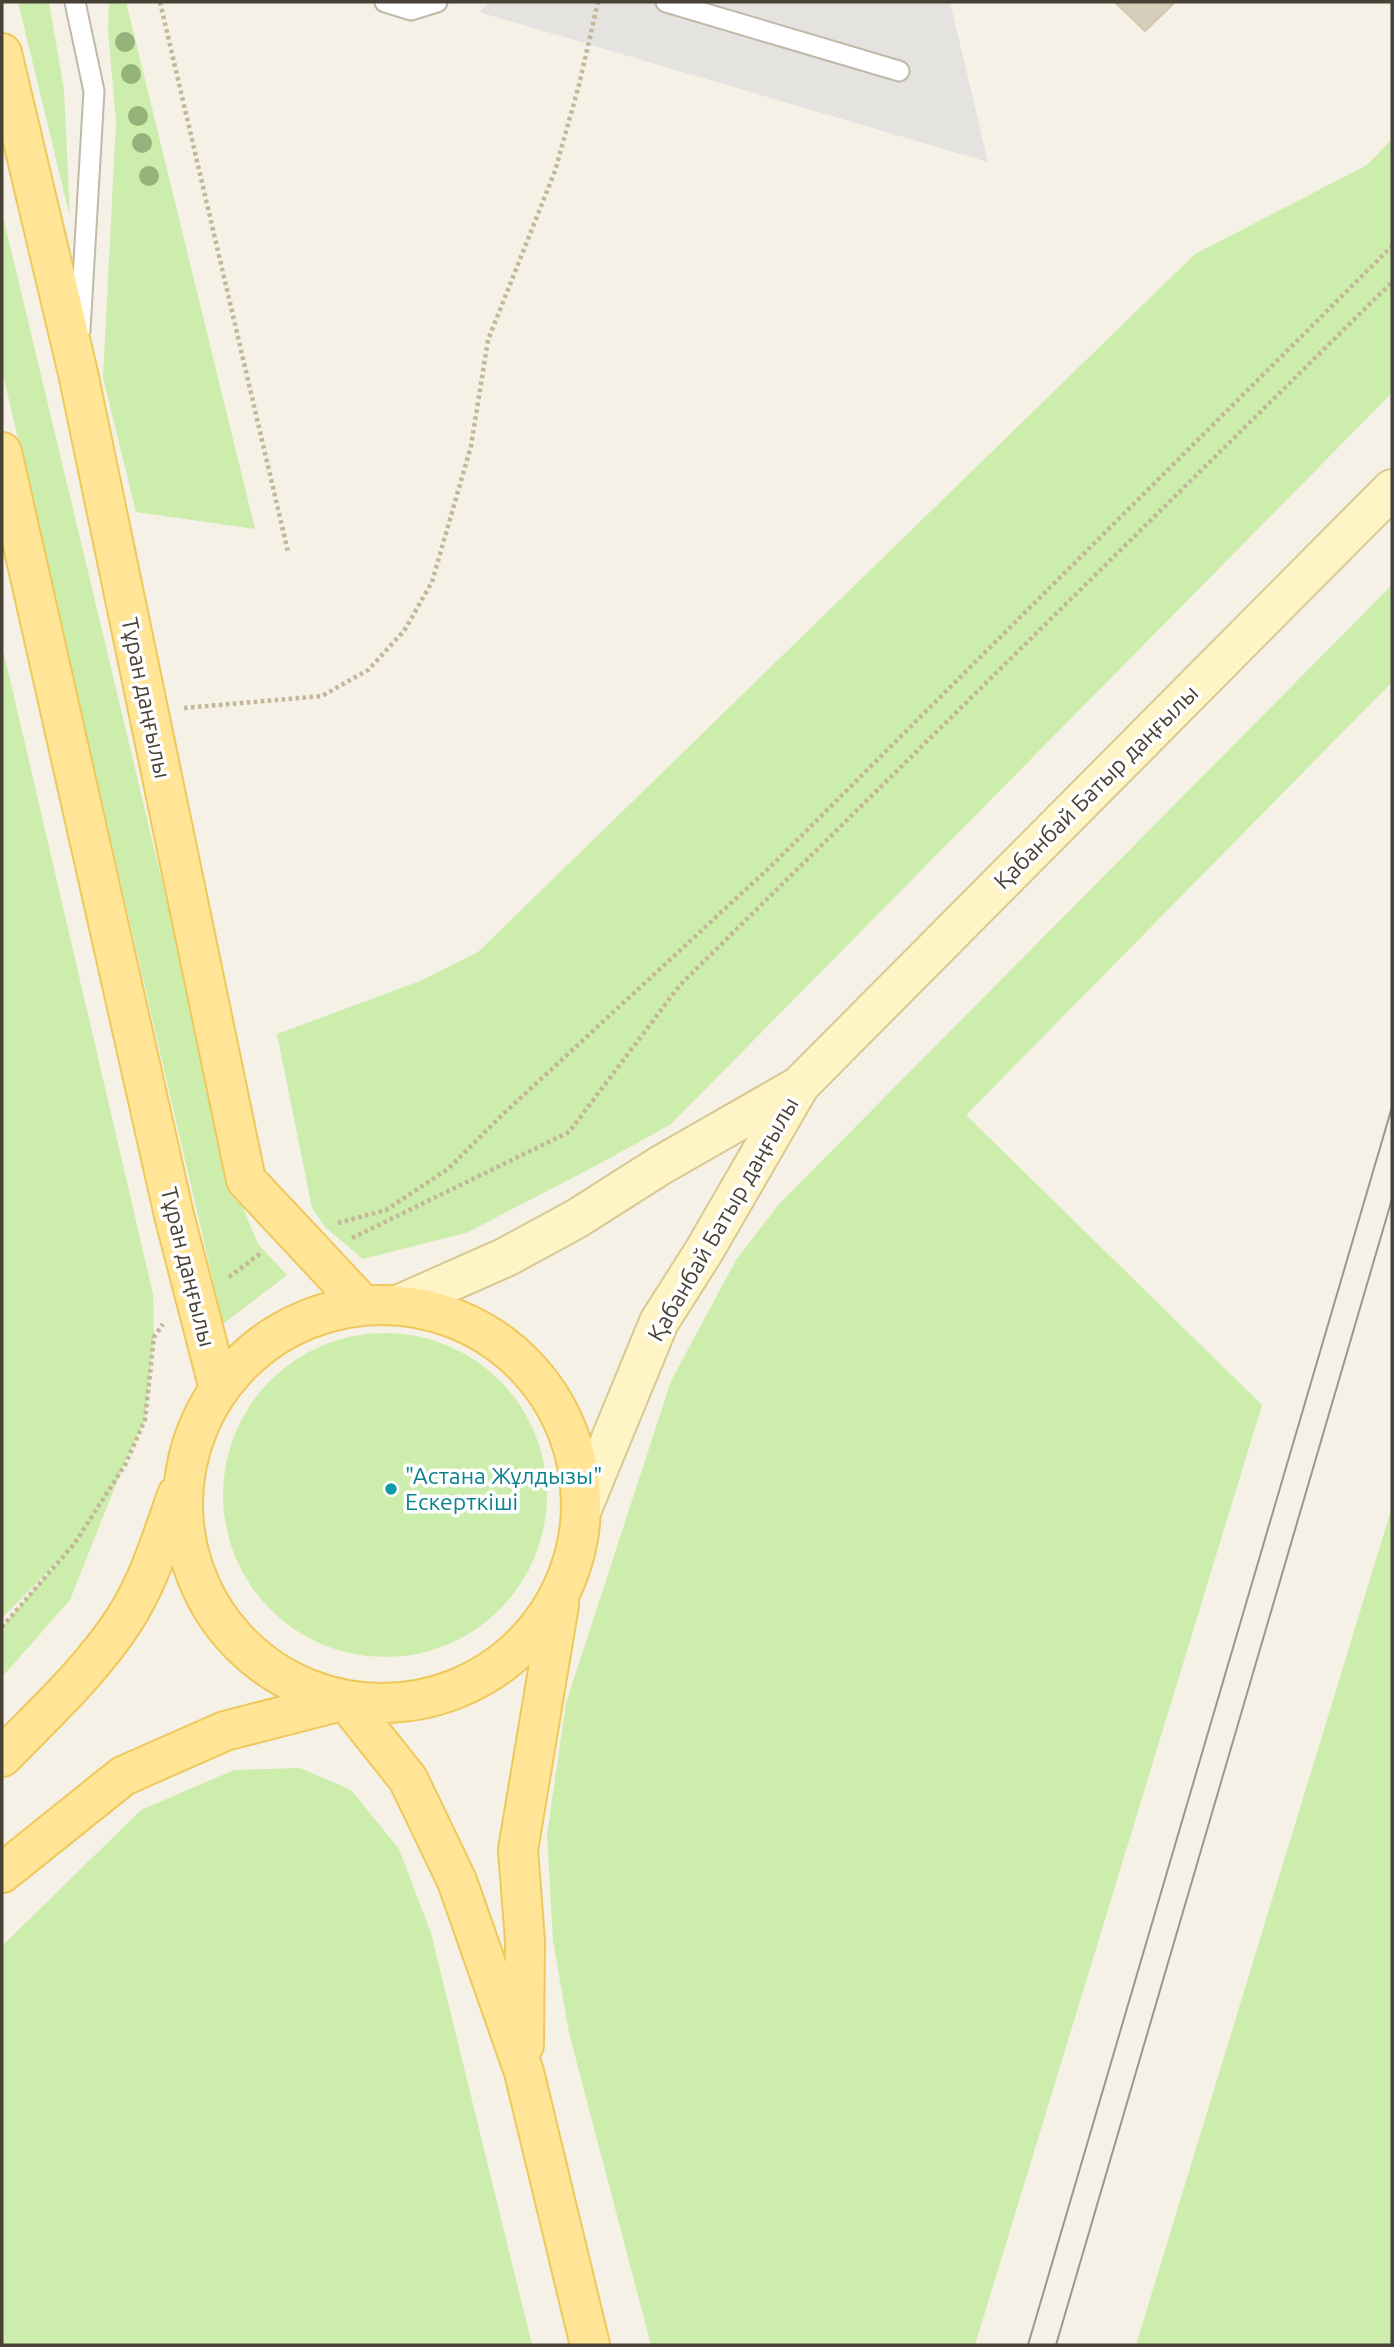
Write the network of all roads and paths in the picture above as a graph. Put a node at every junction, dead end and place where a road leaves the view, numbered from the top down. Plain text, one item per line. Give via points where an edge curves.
1 (75, 2) edge
2 (160, 2) edge
3 (386, 2) edge
4 (437, 2) edge
5 (598, 2) edge
6 (666, 2) edge
7 (2, 53) edge
8 (900, 71) dead end
9 (1392, 246) edge
10 (1392, 282) edge
11 (78, 373) junction
12 (2, 452) edge
13 (1392, 489) edge
14 (288, 552) dead end
15 (148, 710) junction
16 (800, 1085) junction
17 (337, 1223) dead end
18 (265, 1251) dead end
19 (318, 1257) junction
20 (224, 1280) dead end
21 (361, 1303) junction
22 (400, 1304) junction
23 (169, 1314) dead end
24 (218, 1385) junction
25 (181, 1483) junction
26 (582, 1509) junction
27 (560, 1595) junction
28 (2, 1627) edge
29 (345, 1700) junction
30 (2, 1757) edge
31 (2, 1873) edge
32 (524, 2072) junction
33 (590, 2345) edge

1 - 11 lane via 94,91
2 - 14 path
3 - 4 lane via 411,10
5 - 15 path via 555,171 488,340 471,446 432,582 404,631 368,670 322,696
6 - 8 lane
7 - 11 main road, Тұран даңғылы
9 - 17 path via 768,869 448,1169 386,1210
10 - 19 path via 680,985 569,1132
11 - 15 main road, Тұран даңғылы
12 - 24 main road, Тұран даңғылы via 174,1215
13 - 16 main road, Қабанбай Батыр даңғылы
15 - 19 main road, Тұран даңғылы via 246,1180
16 - 22 main road, Қабанбай Батыр даңғылы via 506,1257
16 - 26 main road, Қабанбай Батыр даңғылы via 659,1322
18 - 20 path
19 - 21 main road, Тұран даңғылы
21 - 22 main road
21 - 24 main road via 296,1322 257,1345
22 - 26 main road via 472,1325 531,1370 570,1435
23 - 28 path via 154,1337 145,1420 125,1465 74,1544
24 - 25 main road
25 - 29 main road via 186,1555 217,1619 268,1669
25 - 30 main road via 152,1564 125,1619 77,1681
26 - 27 main road via 577,1554
27 - 29 main road via 534,1635 499,1667 457,1689 411,1702
27 - 32 main road via 518,1850 525,1941
29 - 31 main road via 225,1731 123,1776
29 - 32 main road via 408,1779 433,1829 457,1881
32 - 33 main road

